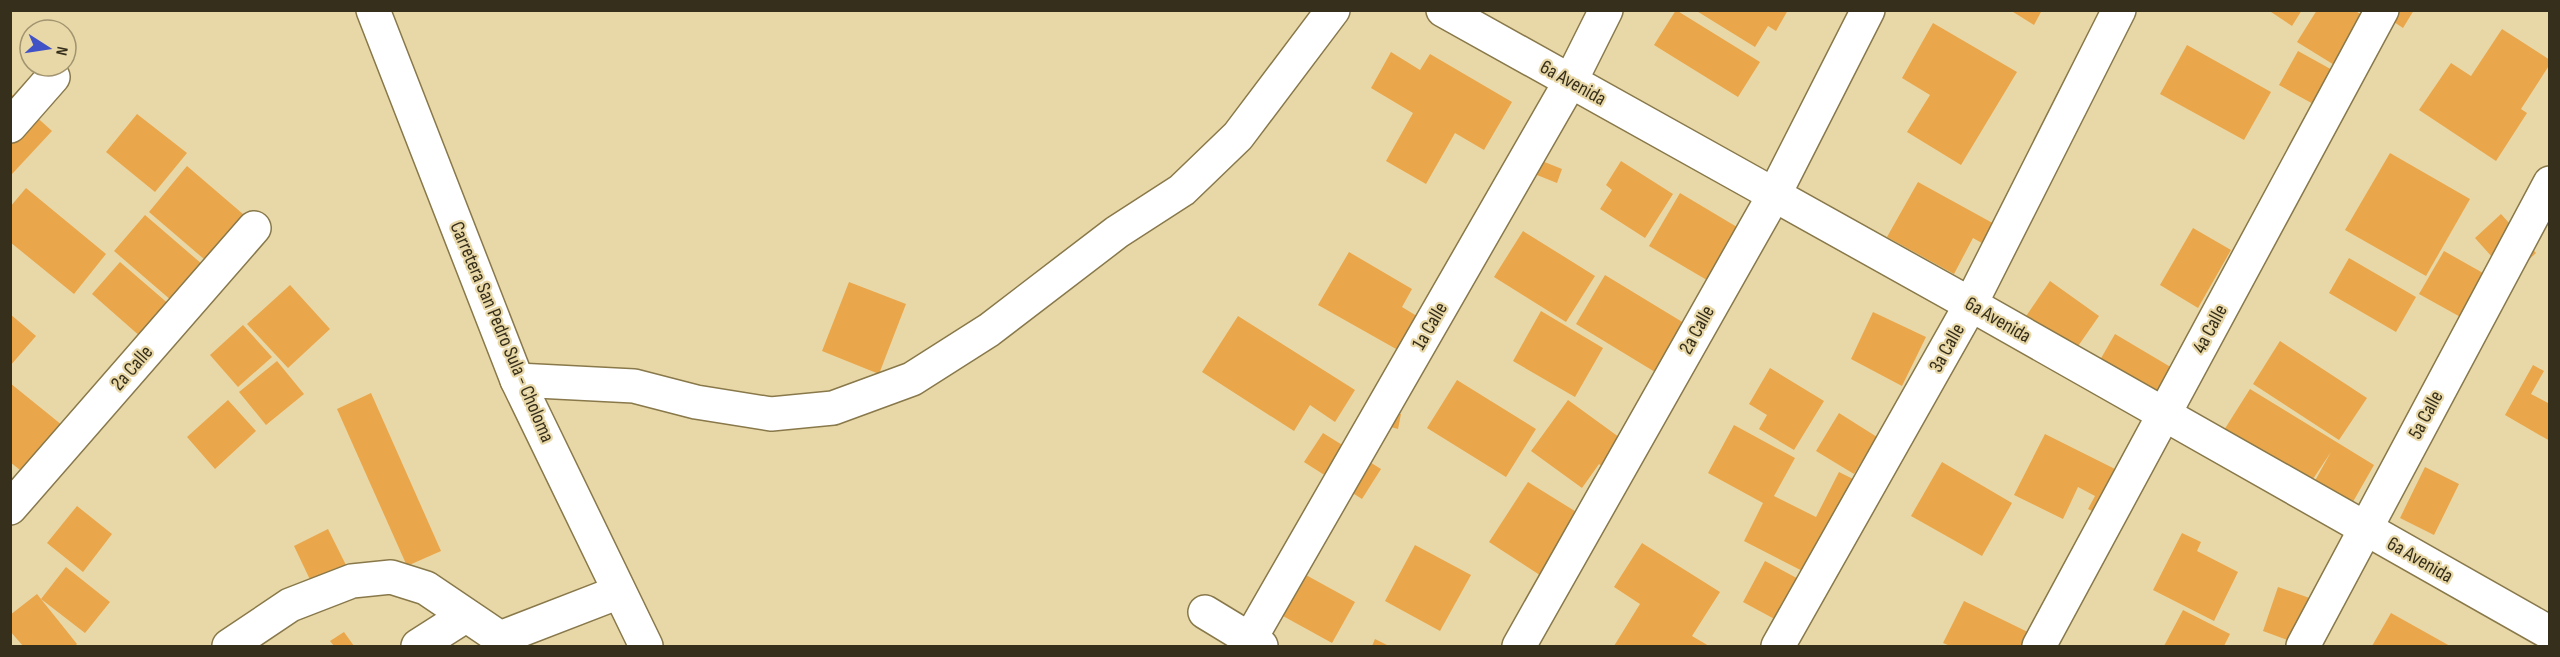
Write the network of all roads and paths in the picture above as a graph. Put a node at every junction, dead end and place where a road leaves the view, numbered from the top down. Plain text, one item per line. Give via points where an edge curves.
1 (373, 10) edge
2 (1333, 10) edge
3 (1443, 10) edge
4 (1606, 10) edge
5 (1868, 10) edge
6 (2119, 10) edge
7 (2382, 10) edge
8 (52, 78) edge
9 (1570, 82) junction
10 (10, 126) edge
11 (2550, 183) edge
12 (1774, 195) junction
13 (254, 228) dead end
14 (1970, 304) junction
15 (517, 380) junction
16 (2164, 415) junction
17 (17, 486) edge
18 (2366, 529) junction
19 (620, 592) junction
20 (1205, 612) dead end
21 (465, 616) junction
22 (2550, 633) edge
23 (498, 642) edge
24 (1256, 643) edge
25 (229, 646) edge
26 (418, 646) edge
27 (646, 646) edge
28 (1520, 646) edge
29 (1778, 646) edge
30 (2039, 646) edge
31 (2303, 646) edge

1 - 15 street, Carretera San Pedro Sula - Choloma
2 - 15 street via 1238,136 1182,190 1117,232 989,330 912,379 833,408 771,414 696,402 634,386
3 - 9 street, 6a Avenida
4 - 9 street, 1a Calle
5 - 12 street, 2a Calle
6 - 14 street, 3a Calle
7 - 16 street, 4a Calle
8 - 10 street
9 - 12 street, 6a Avenida
9 - 24 street, 1a Calle
11 - 18 street, 5a Calle
12 - 14 street, 6a Avenida
12 - 28 street, 2a Calle
13 - 17 street, 2a Calle
14 - 16 street, 6a Avenida
14 - 29 street, 3a Calle
15 - 19 street, Carretera San Pedro Sula - Choloma
16 - 18 street, 6a Avenida
16 - 30 street, 4a Calle
18 - 22 street, 6a Avenida
18 - 31 street, 5a Calle
19 - 23 street
19 - 27 street, Carretera San Pedro Sula - Choloma
20 - 24 street
21 - 23 street
21 - 25 street via 426,588 392,577 352,581 290,605
21 - 26 street

